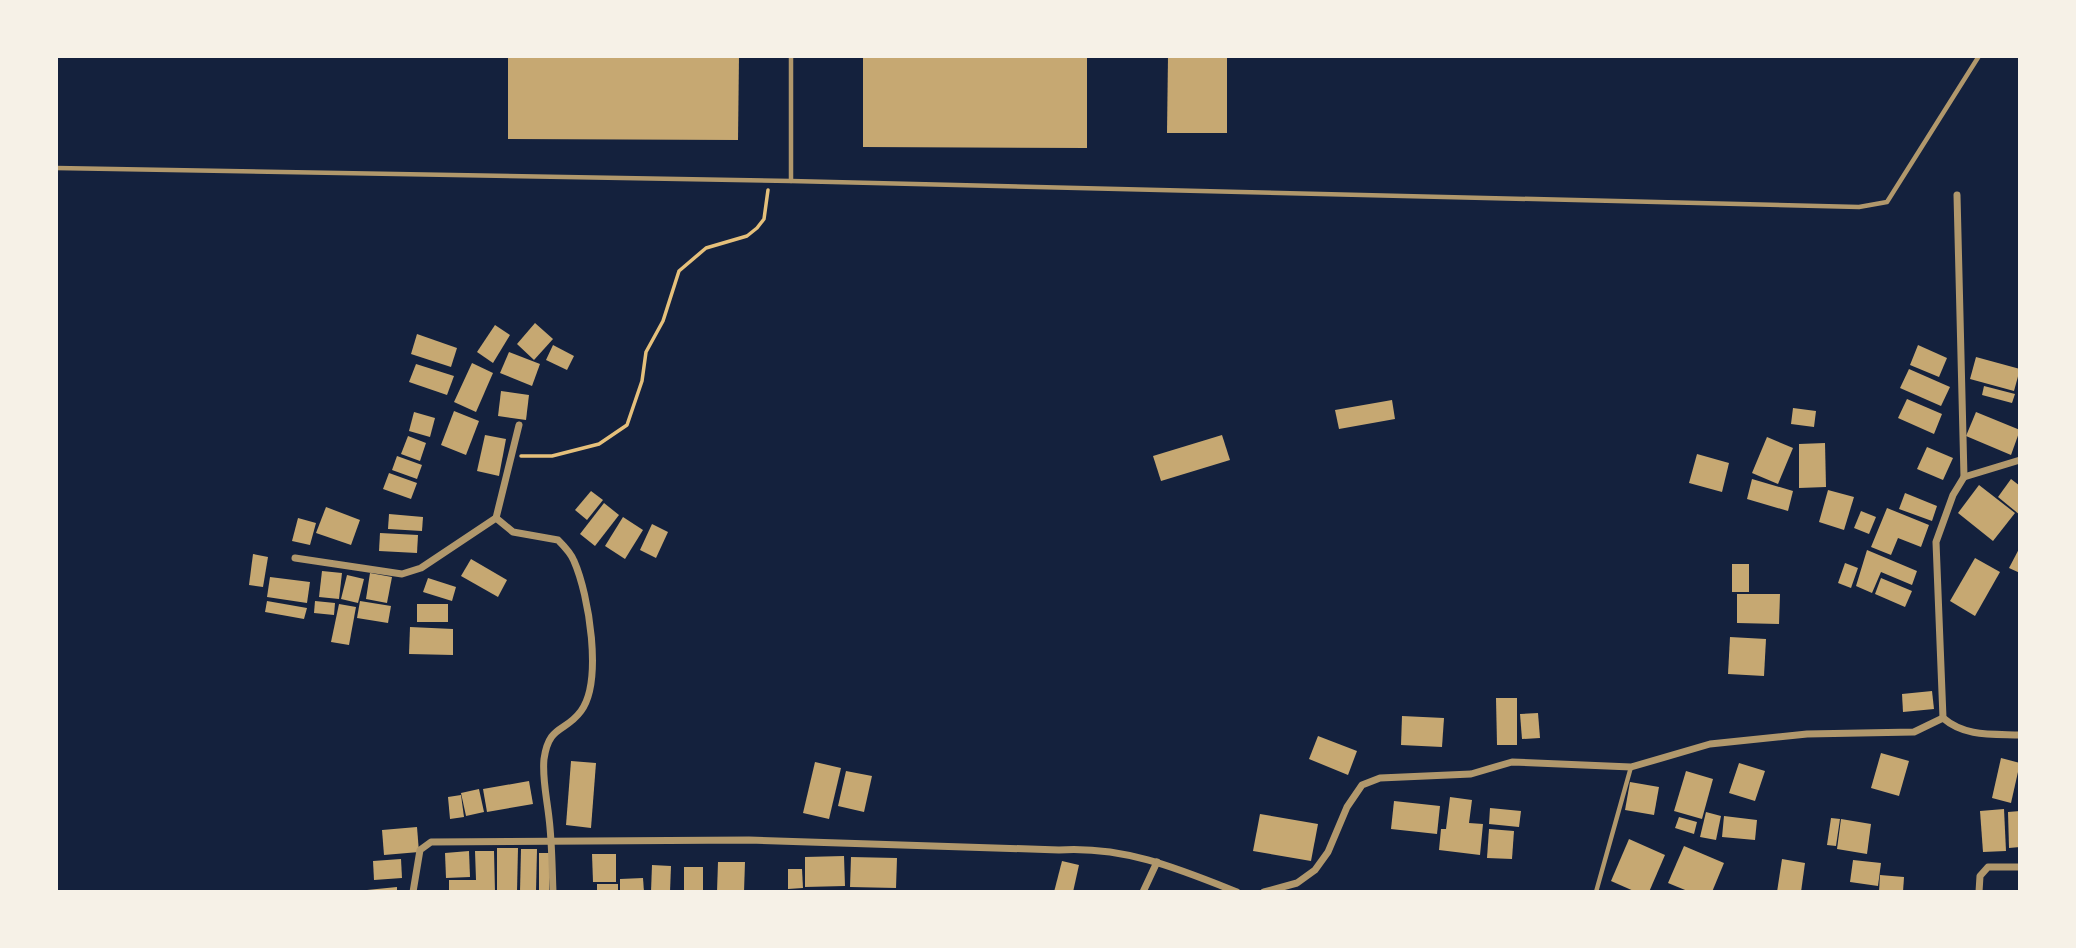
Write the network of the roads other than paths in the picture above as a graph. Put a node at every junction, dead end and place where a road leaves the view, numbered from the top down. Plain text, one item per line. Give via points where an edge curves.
1 (791, 56) edge
2 (1979, 56) edge
3 (56, 168) edge
4 (790, 181) junction
5 (1957, 195) dead end
6 (519, 425) dead end
7 (2020, 460) edge
8 (1964, 477) junction
9 (496, 518) junction
10 (295, 558) dead end
11 (1943, 718) junction
12 (2020, 735) edge
13 (1631, 767) junction
14 (552, 840) junction
15 (1157, 862) junction
16 (2020, 867) edge
17 (412, 892) edge
18 (553, 892) edge
19 (1143, 892) edge
20 (1237, 892) edge
21 (1264, 892) edge
22 (1597, 892) edge
23 (1979, 892) edge

1 - 4 lane
2 - 4 lane via 1887,202 1859,207
3 - 4 lane
5 - 8 street
6 - 9 street
7 - 8 street
8 - 11 street via 1936,542
9 - 10 street via 421,568 402,574
9 - 14 street via 513,532 558,540 574,561 585,599 593,670 590,692 571,722 556,729 544,763
11 - 12 street via 1972,734
11 - 13 street via 1914,732 1807,734 1710,744
13 - 21 street via 1512,762 1471,774 1380,778 1362,785 1315,870 1297,883
13 - 22 lane
14 - 15 street via 1090,848
14 - 17 street via 431,842 420,850
14 - 18 street
15 - 19 street
15 - 20 street
16 - 23 street via 1988,867 1980,876

